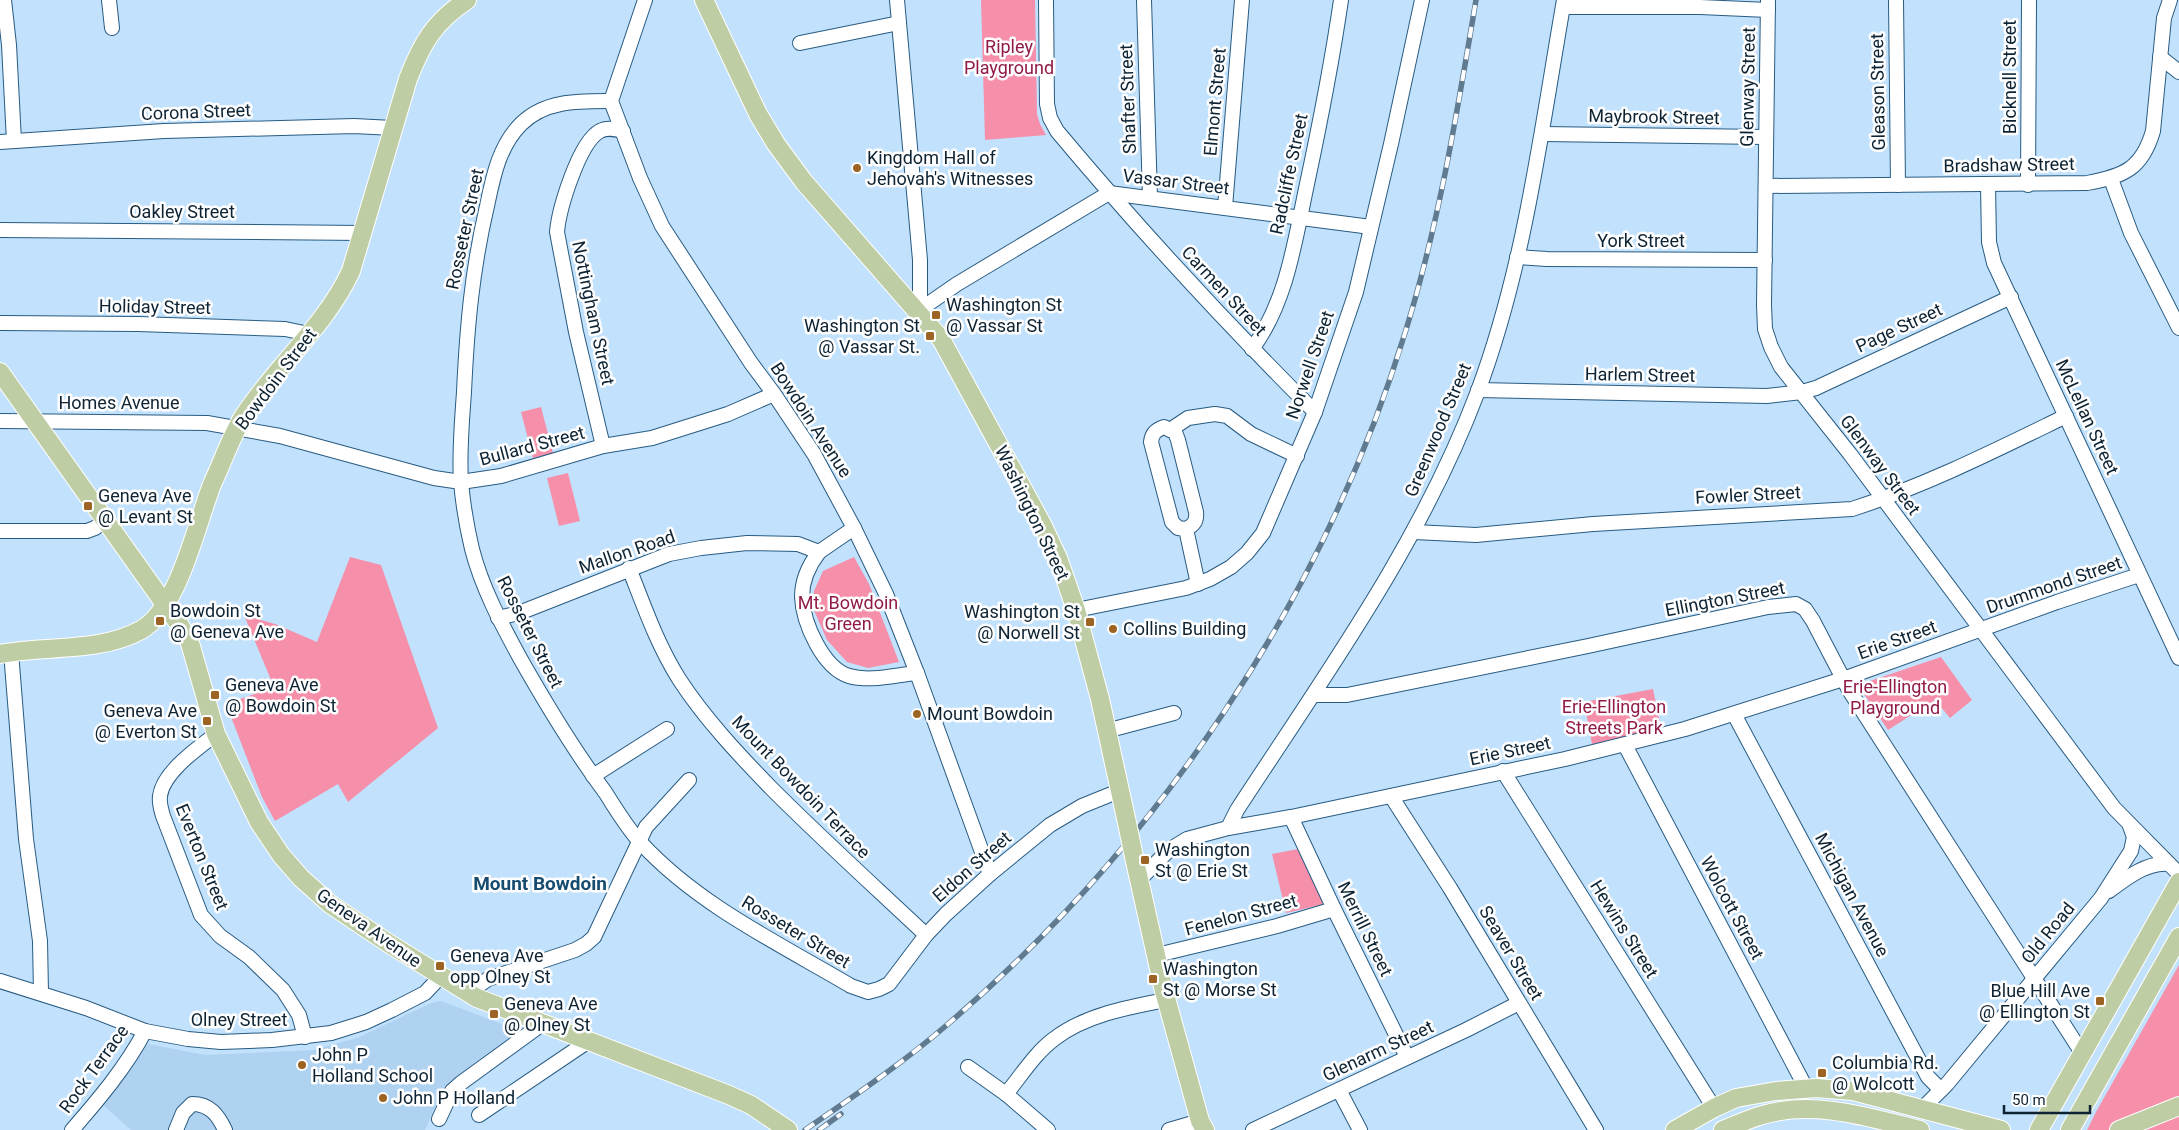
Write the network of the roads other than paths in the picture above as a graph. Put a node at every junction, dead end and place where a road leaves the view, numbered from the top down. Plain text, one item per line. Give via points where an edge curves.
1 (4, 0) edge
2 (109, 0) edge
3 (467, 0) edge
4 (645, 0) edge
5 (704, 0) edge
6 (897, 0) edge
7 (1046, 0) edge
8 (1144, 0) edge
9 (1242, 0) edge
10 (1341, 0) edge
11 (1422, 0) edge
12 (1896, 0) edge
13 (2029, 0) edge
14 (2170, 0) edge
15 (1563, 4) edge
16 (1768, 5) edge
17 (899, 23) junction
18 (112, 28) dead end
19 (800, 43) dead end
20 (2160, 57) junction
21 (2179, 72) edge
22 (611, 101) junction
23 (393, 128) junction
24 (623, 131) junction
25 (1542, 134) junction
26 (1766, 137) junction
27 (7, 141) edge
28 (2111, 179) junction
29 (1898, 184) junction
30 (1988, 185) junction
31 (2028, 185) junction
32 (1766, 186) junction
33 (1109, 193) junction
34 (1150, 197) junction
35 (1225, 207) junction
36 (1300, 217) junction
37 (1371, 227) junction
38 (0, 230) edge
39 (364, 233) junction
40 (1518, 257) junction
41 (1765, 260) junction
42 (2011, 297) junction
43 (918, 311) junction
44 (0, 324) edge
45 (2179, 328) edge
46 (309, 334) junction
47 (1252, 349) junction
48 (0, 372) edge
49 (1478, 390) junction
50 (1802, 392) junction
51 (774, 394) junction
52 (1315, 412) junction
53 (2066, 416) junction
54 (0, 421) edge
55 (36, 422) junction
56 (238, 427) junction
57 (1170, 430) junction
58 (603, 446) junction
59 (1297, 456) junction
60 (461, 482) junction
61 (1882, 499) junction
62 (105, 520) junction
63 (854, 528) junction
64 (1186, 529) junction
65 (0, 531) edge
66 (1414, 532) junction
67 (819, 552) junction
68 (629, 568) junction
69 (2139, 575) junction
70 (1198, 584) junction
71 (165, 604) junction
72 (1076, 610) junction
73 (498, 618) junction
74 (1981, 630) junction
75 (5, 653) edge
76 (2179, 658) edge
77 (917, 673) junction
78 (1843, 679) junction
79 (1314, 695) junction
80 (1174, 713) dead end
81 (1734, 714) junction
82 (667, 729) dead end
83 (1106, 731) junction
84 (216, 734) junction
85 (1625, 745) junction
86 (1503, 770) junction
87 (592, 776) junction
88 (689, 780) dead end
89 (1119, 790) junction
90 (1391, 796) junction
91 (1291, 817) junction
92 (2129, 825) junction
93 (1228, 828) junction
94 (640, 842) junction
95 (2169, 864) junction
96 (990, 874) junction
97 (2179, 874) edge
98 (1139, 880) junction
99 (2179, 882) edge
100 (2101, 898) junction
101 (1334, 908) junction
102 (926, 935) junction
103 (2179, 937) edge
104 (1157, 956) junction
105 (441, 976) junction
106 (2034, 980) junction
107 (0, 981) edge
108 (869, 992) joint
109 (41, 993) junction
110 (468, 993) junction
111 (1166, 1000) junction
112 (1519, 1002) junction
113 (542, 1024) junction
114 (145, 1030) junction
115 (305, 1037) junction
116 (590, 1040) junction
117 (2082, 1053) junction
118 (1407, 1057) junction
119 (968, 1067) dead end
120 (1944, 1087) junction
121 (1806, 1088) junction
122 (1339, 1090) junction
123 (1006, 1094) junction
124 (2179, 1106) edge
125 (1714, 1108) junction
126 (1921, 1110) junction
127 (479, 1115) dead end
128 (439, 1119) dead end
129 (1202, 1125) edge
130 (1884, 1126) edge
131 (72, 1130) edge
132 (176, 1130) edge
133 (225, 1130) edge
134 (788, 1130) edge
135 (1048, 1130) edge
136 (1168, 1130) edge
137 (1253, 1130) edge
138 (1360, 1130) edge
139 (1596, 1130) edge
140 (1675, 1130) edge
141 (1723, 1130) edge
142 (1920, 1130) edge
143 (2001, 1130) edge
144 (2039, 1130) edge
145 (2070, 1130) edge
146 (2119, 1130) edge

1 - 27 street via 9,45
2 - 18 street
3 - 23 main road, Bowdoin Street via 447,13 419,51
4 - 22 street
5 - 43 main road, Washington Street via 758,114 776,144 804,182
6 - 17 street
7 - 33 street, Carmen Street via 1047,104 1050,118 1057,131
8 - 34 street, Shafter Street
9 - 35 street, Elmont Street
10 - 36 street, Radcliffe Street
11 - 37 street, Norwell Street
12 - 29 street, Gleason Street
13 - 31 street, Bicknell Street
14 - 20 street, Bradshaw Street via 2164,18
15 - 16 street
15 - 25 street, Greenwood Street
16 - 26 street, Glenway Street
17 - 19 street
17 - 43 street via 920,260
20 - 21 street
20 - 28 street, Bradshaw Street via 2149,144 2140,160
22 - 24 street, Bowdoin Avenue
22 - 60 street, Rosseter Street via 577,101 536,111 510,136 502,150 477,247 470,294
23 - 27 street, Corona Street via 354,126 164,131
23 - 39 main road, Bowdoin Street
24 - 51 street, Bowdoin Avenue via 662,226
24 - 58 street, Nottingham Street via 601,130 593,136 570,180 557,232
25 - 26 street, Maybrook Street
25 - 40 street, Greenwood Street
26 - 32 street, Glenway Street
28 - 31 street, Bradshaw Street
28 - 45 street via 2131,233
29 - 30 street, Bradshaw Street
29 - 32 street, Bradshaw Street
30 - 31 street, Bradshaw Street
30 - 42 street, McLellan Street via 1991,252
32 - 41 street, Glenway Street
33 - 34 street, Vassar Street
33 - 43 street, Vassar Street
33 - 47 street, Carmen Street
34 - 35 street, Vassar Street
35 - 36 street, Vassar Street
36 - 37 street, Vassar Street
36 - 47 street, Radcliffe Street via 1275,308
37 - 52 street, Norwell Street via 1356,292
38 - 39 street, Oakley Street
39 - 46 main road, Bowdoin Street via 342,291
40 - 41 street, York Street
40 - 49 street, Greenwood Street
41 - 50 street, Glenway Street via 1765,329 1781,367
42 - 50 street, Page Street
42 - 53 street, McLellan Street
43 - 72 main road, Washington Street via 955,363 1042,524
44 - 46 street, Holiday Street via 138,324 276,329
46 - 56 main road, Bowdoin Street
47 - 52 street, Carmen Street
48 - 55 main road, Geneva Avenue
49 - 50 street, Harlem Street via 1767,396
49 - 66 street, Greenwood Street
50 - 61 street, Glenway Street
51 - 58 street, Bullard Street via 728,414 652,438
51 - 63 street, Bowdoin Avenue via 814,454
52 - 59 street, Norwell Street
53 - 61 street, Fowler Street via 1962,466
53 - 69 street, McLellan Street
54 - 55 street, Homes Avenue
55 - 56 street, Homes Avenue via 207,423
55 - 62 main road, Geneva Avenue
56 - 60 street, Bullard Street via 434,478
56 - 71 main road, Bowdoin Street
57 - 59 street via 1188,418 1215,414 1227,416 1251,434
57 - 64 street via 1178,440 1197,518 1193,526
57 - 64 street via 1156,430 1151,442 1172,522 1178,528
58 - 60 street, Bullard Street via 501,476
59 - 70 street, Norwell Street via 1262,533 1247,553 1231,567
60 - 73 street, Rosseter Street via 472,548
61 - 66 street, Fowler Street via 1852,509 1594,524 1476,535
61 - 74 street, Glenway Street
62 - 65 street via 87,531
62 - 71 main road, Geneva Avenue
63 - 67 street
63 - 77 street, Bowdoin Avenue via 886,594
64 - 70 street
66 - 79 street, Greenwood Street
67 - 68 street, Mallon Road via 798,544 747,543 669,554
67 - 77 street via 806,576 802,598 818,647 830,665 846,675 859,678
68 - 73 street, Mallon Road via 519,613
68 - 102 street, Mount Bowdoin Terrace via 660,645 680,679 716,727 816,833
69 - 74 street, Drummond Street
69 - 76 street, McLellan Street
70 - 72 street, Norwell Street
71 - 75 main road, Bowdoin Street via 142,630 108,642
71 - 84 main road, Geneva Avenue via 190,643
72 - 83 main road, Washington Street
73 - 87 street, Rosseter Street via 548,707
74 - 78 street, Erie Street
74 - 92 street, Glenway Street
75 - 109 street via 40,941
77 - 96 street, Bowdoin Avenue
78 - 79 street, Ellington Street via 1813,621 1796,604 1347,695
78 - 81 street, Erie Street
78 - 106 street, Ellington Street
79 - 93 street, Greenwood Street
80 - 83 street
81 - 85 street, Erie Street
81 - 120 street, Michigan Avenue via 1928,1078
82 - 87 street
83 - 89 main road, Washington Street
84 - 105 main road, Geneva Avenue via 259,822 301,878 330,904
84 - 115 street, Everton Street via 186,758 164,786 160,800 163,816 201,915 220,936 249,957 283,990 299,1016
85 - 86 street, Erie Street
85 - 121 street, Wolcott Street
86 - 90 street, Erie Street
86 - 125 street, Hewins Street
87 - 94 street, Rosseter Street
88 - 94 street via 646,827
89 - 96 street, Eldon Street via 1050,825
89 - 98 main road, Washington Street, bridge
90 - 91 street, Erie Street
90 - 112 street, Seaver Street
91 - 93 street, Erie Street
91 - 101 street, Merrill Street
92 - 95 street, Glenway Street
92 - 100 street, Old Road via 2134,837 2131,851
93 - 98 street, Erie Street via 1187,839 1169,850
94 - 108 street, Rosseter Street via 697,892 740,921 851,986
94 - 110 street via 594,937 575,950 488,979
95 - 97 street, Glenway Street
95 - 100 street, Old Road via 2149,866
96 - 102 street, Eldon Street
98 - 104 main road, Washington Street
99 - 117 main road
100 - 106 street, Old Road
101 - 104 street, Fenelon Street
101 - 118 street, Merrill Street
102 - 108 street, Eldon Street via 889,984
103 - 145 main road
104 - 111 main road, Washington Street
105 - 110 main road, Geneva Avenue
105 - 115 street, Olney Street via 425,992 366,1022
106 - 117 street, Ellington Street
106 - 120 street, Old Road
107 - 109 street, Olney Street
109 - 114 street, Olney Street
110 - 113 main road, Geneva Avenue
111 - 123 street via 1099,1016 1075,1026 1054,1039
111 - 129 main road, Washington Street
112 - 118 street, Glenarm Street
112 - 139 street, Seaver Street
113 - 116 main road, Geneva Avenue
113 - 128 street via 452,1091
114 - 115 street, Olney Street via 221,1042
114 - 131 street, Rock Terrace via 101,1096
116 - 127 street
116 - 134 main road, Geneva Avenue via 729,1094 751,1104
117 - 144 main road
118 - 122 street, Glenarm Street
119 - 123 street
120 - 126 street, Old Road
121 - 125 main road via 1736,1098
121 - 126 main road via 1853,1091
122 - 137 street, Glenarm Street
122 - 138 street
123 - 135 street
124 - 146 main road
125 - 140 main road
126 - 143 main road
129 - 136 street
130 - 141 main road via 1839,1112 1803,1109 1760,1115
130 - 142 main road
132 - 133 street via 183,1113 192,1104 202,1104 217,1115

